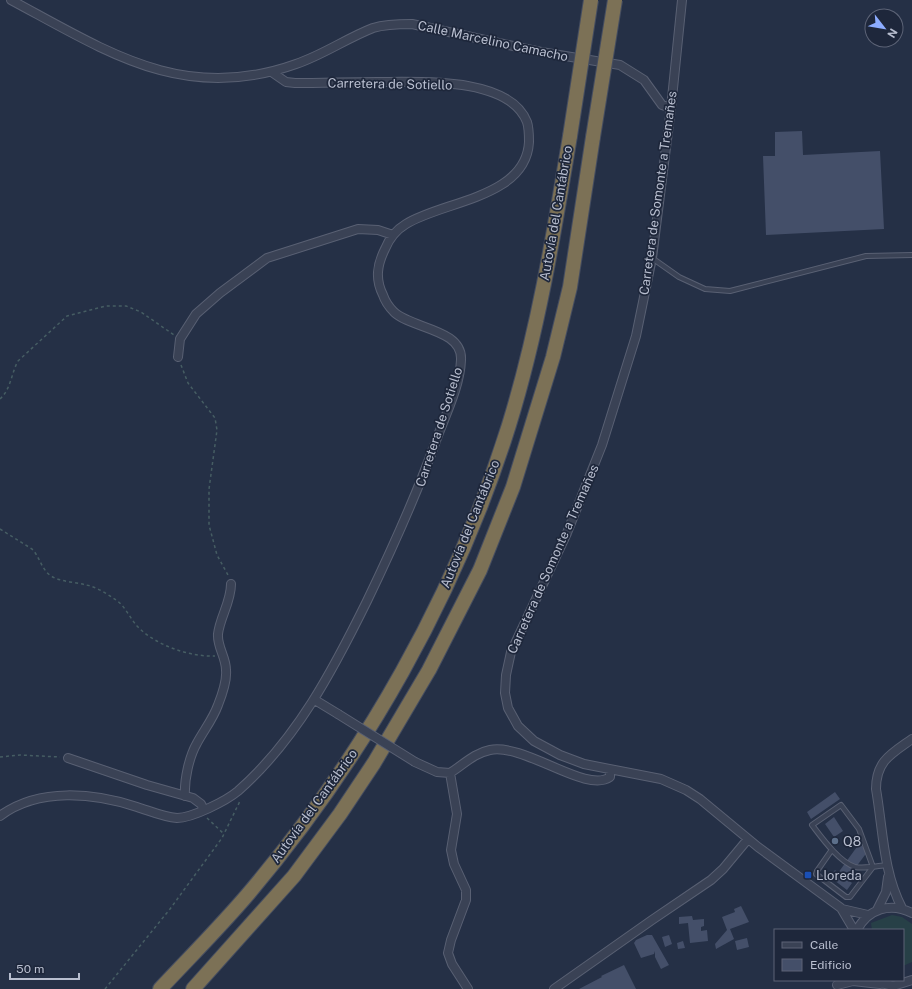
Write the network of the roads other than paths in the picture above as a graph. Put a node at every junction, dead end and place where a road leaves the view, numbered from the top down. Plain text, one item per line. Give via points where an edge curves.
1 (11, 0) edge
2 (591, 0) edge
3 (615, 0) edge
4 (682, 0) edge
5 (273, 73) junction
6 (671, 108) junction
7 (393, 235) junction
8 (912, 255) edge
9 (652, 258) junction
10 (178, 357) road end
11 (231, 584) road end
12 (315, 700) junction
13 (912, 739) edge
14 (68, 758) road end
15 (610, 770) junction
16 (450, 773) junction
17 (185, 796) junction
18 (204, 810) junction
19 (0, 816) edge
20 (748, 839) junction
21 (832, 851) junction
22 (887, 864) junction
23 (873, 867) junction
24 (889, 874) junction
25 (294, 876) junction
26 (841, 908) junction
27 (902, 908) junction
28 (877, 910) junction
29 (912, 912) edge
30 (868, 915) junction
31 (854, 929) edge
32 (856, 929) edge
33 (874, 981) edge
34 (910, 982) edge
35 (880, 984) junction
36 (836, 985) edge
37 (160, 989) edge
38 (193, 989) edge
39 (205, 989) edge
40 (468, 989) edge
41 (554, 989) edge

1 - 5 street, Calle Marcelino Camacho via 120,57 151,68 189,77 218,79
2 - 37 highway, Autovía del Cantábrico, bridge via 553,242 528,355 509,425 458,559 402,674 349,760 250,892
3 - 25 highway, Autovía del Cantábrico, bridge via 570,286 553,357 513,487 480,570 429,670 374,763
4 - 6 street, Carretera de Somonte a Tremañes
5 - 6 street, Calle Marcelino Camacho via 305,61 374,28 412,24 541,52 620,65 644,80 662,105
5 - 7 street, Carretera de Sotiello via 286,82 295,83 445,82 495,92 520,110 527,122 530,136 524,162 515,174 488,192 407,223
6 - 9 street, Carretera de Somonte a Tremañes
7 - 10 street via 378,230 358,229 267,258 196,314 180,339
7 - 12 street, Carretera de Sotiello via 385,249 377,275 379,288 386,302 402,317 454,342 461,355 461,366 414,501
8 - 9 lane via 866,256 730,291 705,289 679,277
9 - 15 street, Carretera de Somonte a Tremañes via 636,336 602,445 567,533 511,652 506,675 505,694 508,708 518,726 534,741 572,759
11 - 17 street via 231,593 220,622 218,637 226,669 224,684 218,705 193,752 184,786
12 - 16 street, bridge via 415,762 437,772
12 - 18 street, Carretera de Sotiello via 275,754 239,789
13 - 22 street via 890,754 881,764 876,776
14 - 17 street
15 - 16 street via 610,777 606,780 578,777 516,751 505,749 489,750 474,755
15 - 20 street, Carretera de Somonte a Tremañes via 661,779 686,790
16 - 40 street via 457,814 451,850 454,864 466,890 466,900 448,953
17 - 18 street via 193,798
18 - 19 street, Carretera de Sotiello via 188,816 171,817 93,796 71,795 35,800 19,805
20 - 26 street, Carretera de Somonte a Tremañes
20 - 41 street via 723,869 710,880
21 - 23 lane via 854,866
21 - 23 lane via 816,874 846,897 850,897
21 - 23 lane via 812,825 841,805 859,829
22 - 23 lane
22 - 24 street
24 - 27 street
24 - 28 street via 886,892
25 - 38 highway, Autovía del Cantábrico
25 - 39 highway via 272,914
26 - 30 street
26 - 31 street
27 - 28 street
27 - 29 street
28 - 30 street
30 - 32 street
33 - 35 street
34 - 35 street via 894,986
35 - 36 street via 853,981

